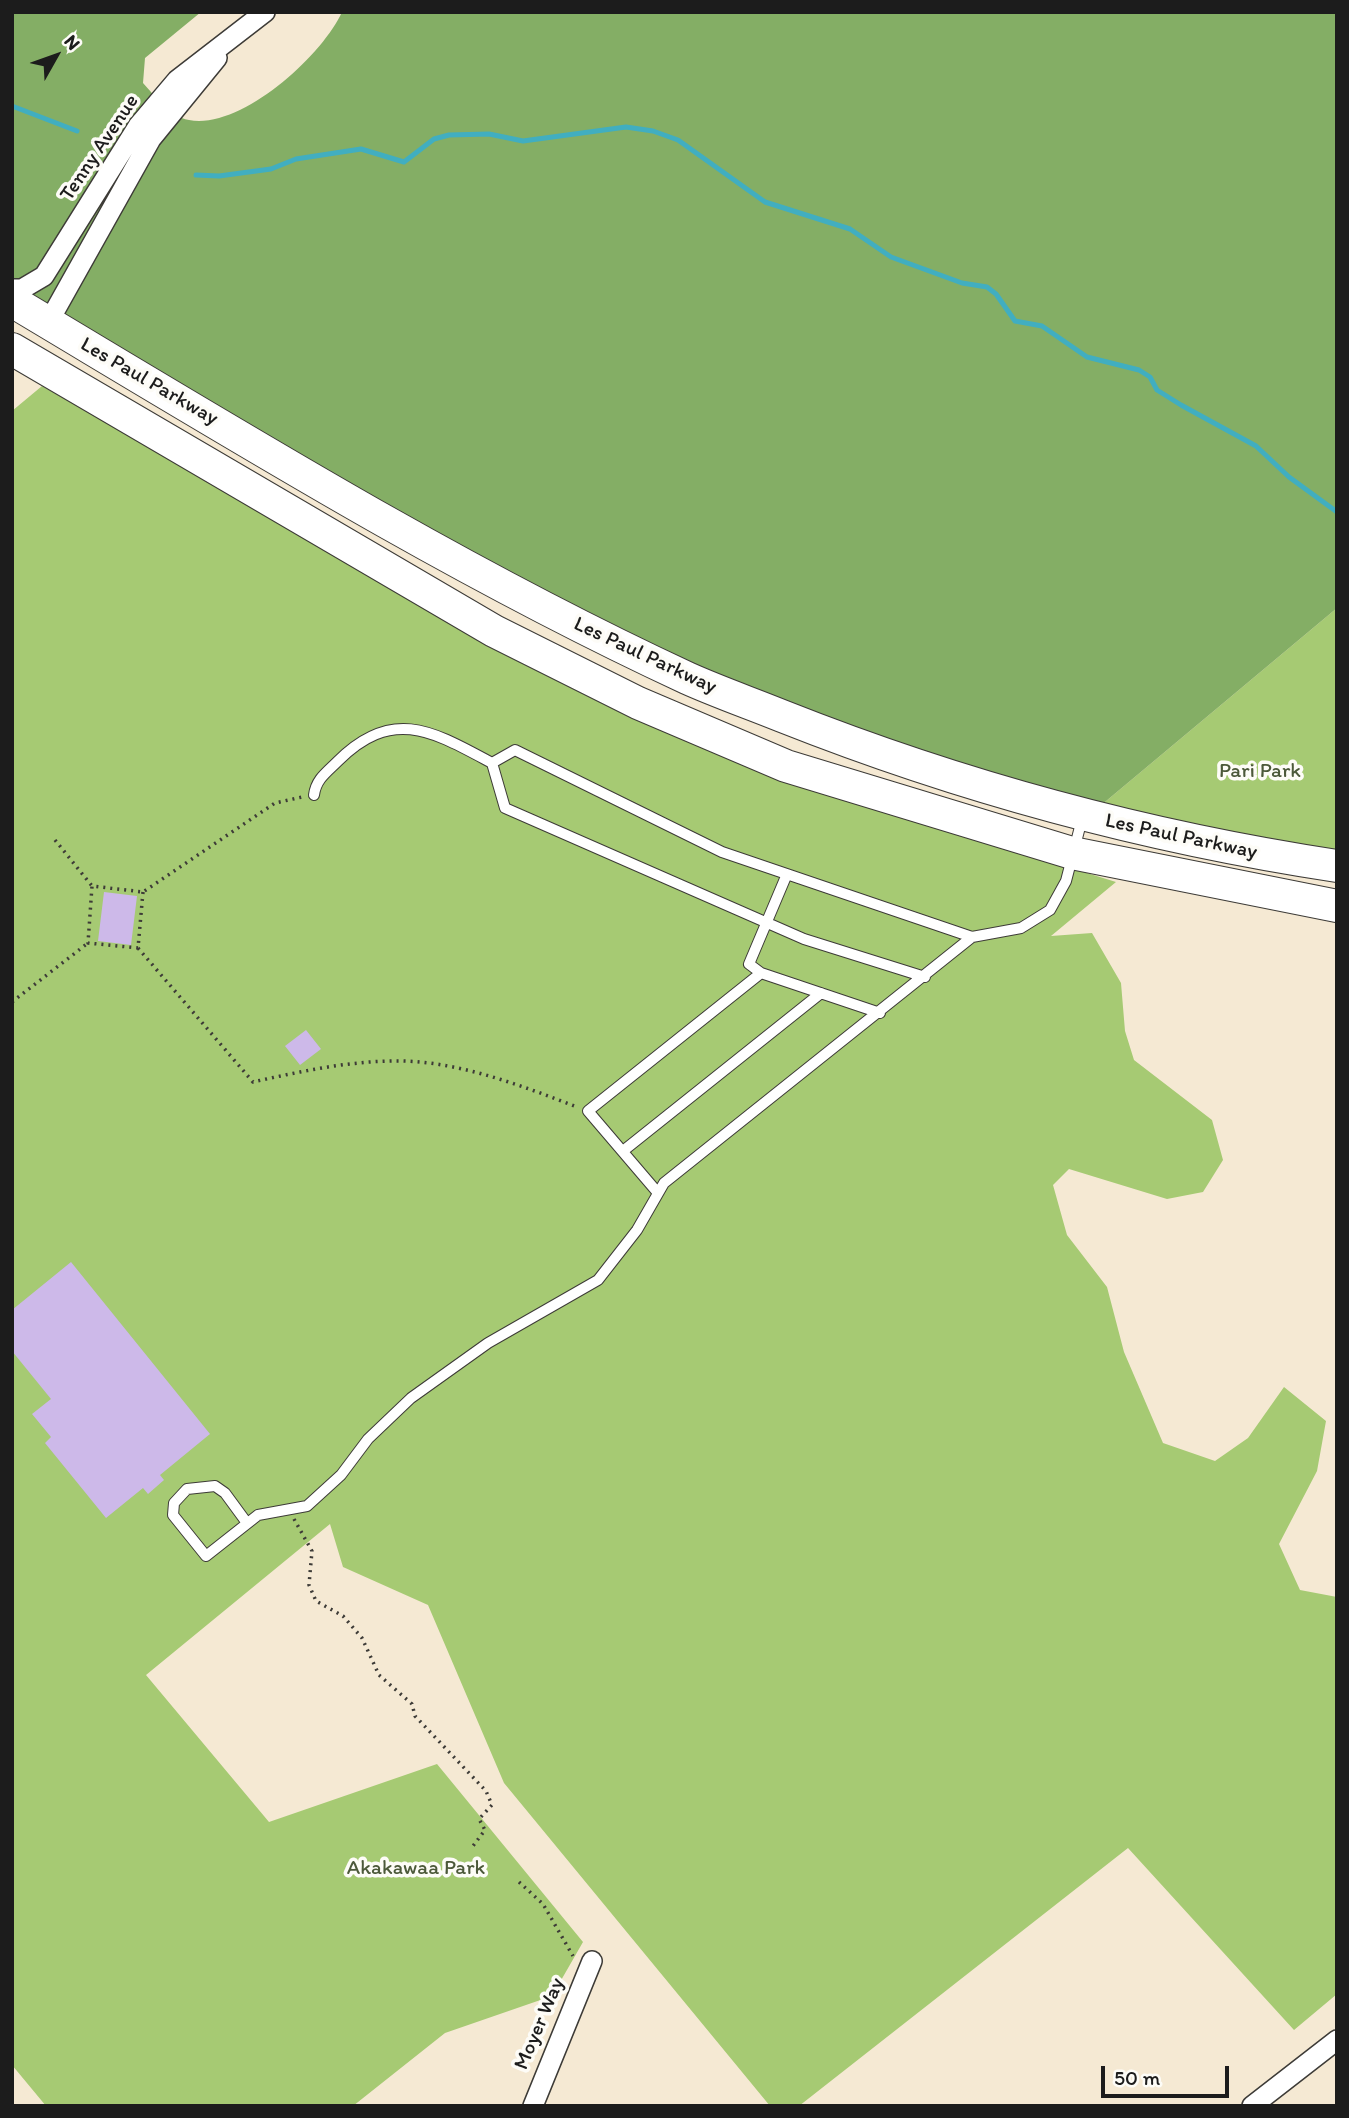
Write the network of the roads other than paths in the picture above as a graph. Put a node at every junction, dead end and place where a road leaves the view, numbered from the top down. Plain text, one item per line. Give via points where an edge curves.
1 (265, 12) edge
2 (236, 36) junction
3 (12, 289) edge
4 (12, 302) edge
5 (48, 323) junction
6 (12, 328) edge
7 (12, 349) edge
8 (492, 763) junction
9 (314, 795) road end
10 (1083, 815) junction
11 (1072, 853) junction
12 (1337, 866) edge
13 (787, 874) junction
14 (1337, 906) edge
15 (767, 922) junction
16 (972, 937) junction
17 (761, 973) junction
18 (925, 978) junction
19 (821, 993) junction
20 (880, 1013) junction
21 (623, 1151) junction
22 (658, 1193) junction
23 (247, 1523) junction
24 (592, 1961) dead end
25 (1337, 2040) edge
26 (533, 2106) edge
27 (1252, 2106) edge

1 - 2 street, Tenny Avenue
2 - 3 street, Tenny Avenue via 177,80 138,126 44,276 22,289
2 - 5 street, Tenny Avenue via 151,139
4 - 5 main road, Les Paul Parkway
5 - 6 main road via 37,333 24,335
5 - 10 main road, Les Paul Parkway via 530,602 690,679 864,748
7 - 11 main road, Les Paul Parkway via 494,631 638,703 786,766
8 - 9 lane via 434,732 394,728 354,745 316,783
8 - 13 lane via 515,750 722,852
8 - 15 lane via 505,808
10 - 11 lane
10 - 12 main road, Les Paul Parkway via 1263,855
11 - 14 main road, Les Paul Parkway
11 - 16 lane via 1066,881 1050,911 1021,928
13 - 15 lane
13 - 16 lane
15 - 17 lane via 749,964
15 - 18 lane via 804,939
16 - 18 lane
17 - 19 lane
17 - 21 lane via 588,1111
18 - 20 lane
19 - 20 lane
19 - 21 lane
20 - 22 lane via 664,1183
21 - 22 lane
22 - 23 lane via 637,1230 598,1280 488,1343 411,1398 307,1506 258,1515
23 - 23 lane via 206,1556 173,1515 174,1503 187,1489 215,1486
24 - 26 street, Moyer Way
25 - 27 street

